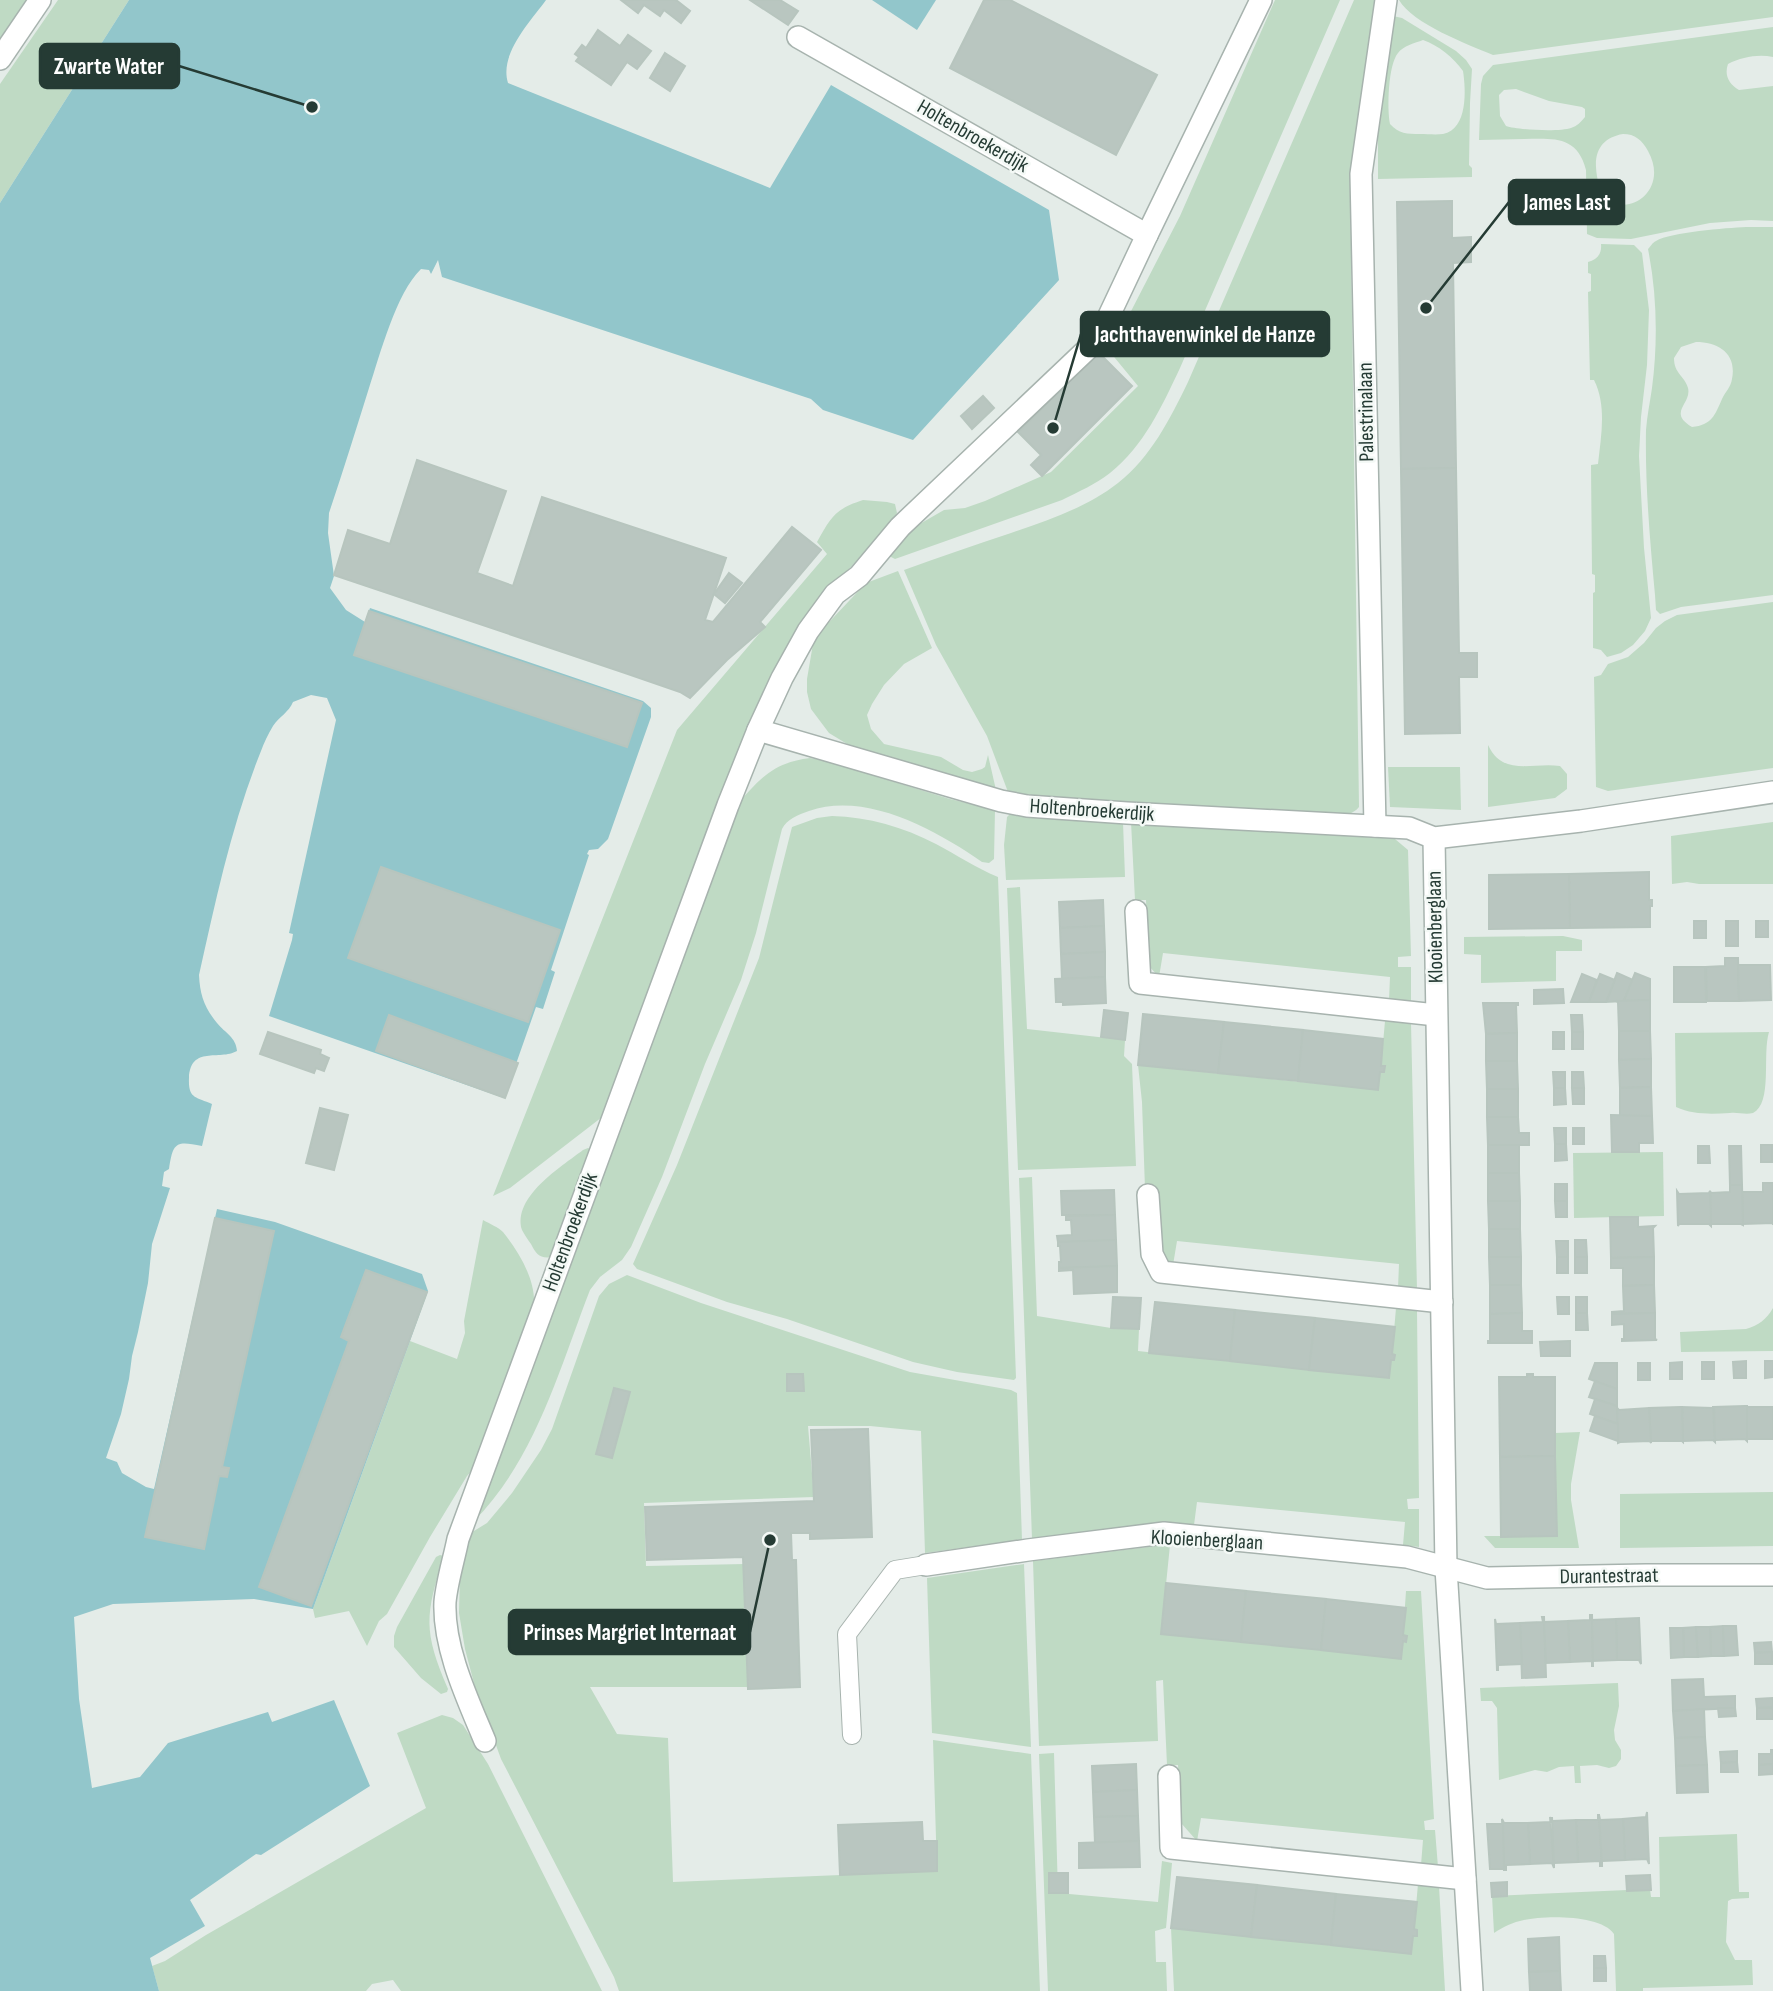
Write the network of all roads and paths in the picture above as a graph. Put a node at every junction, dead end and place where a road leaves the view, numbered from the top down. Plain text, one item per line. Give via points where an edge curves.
1 (40, 0) edge
2 (1261, 0) edge
3 (1386, 0) edge
4 (798, 37) dead end
5 (0, 59) edge
6 (1147, 235) junction
7 (758, 730) junction
8 (1773, 792) edge
9 (1376, 826) junction
10 (1434, 838) junction
11 (1136, 911) dead end
12 (1436, 1015) junction
13 (1148, 1195) dead end
14 (1442, 1302) junction
15 (926, 1565) joint
16 (1446, 1568) junction
17 (1773, 1575) edge
18 (852, 1735) dead end
19 (485, 1741) dead end
20 (1169, 1776) dead end
21 (1465, 1879) junction
22 (1472, 1991) edge

1 - 5 street
2 - 6 street, Holtenbroekerdijk
3 - 9 street, Palestrinalaan via 1361,174
4 - 6 street, Holtenbroekerdijk
6 - 7 street, Holtenbroekerdijk via 1098,339 900,527 859,576 835,594 808,631
7 - 9 street, Holtenbroekerdijk via 1027,806
7 - 19 street, Holtenbroekerdijk via 458,1539 445,1602 447,1629 465,1694
8 - 10 street
9 - 10 street, Holtenbroekerdijk via 1409,828
10 - 12 street, Klooienberglaan
11 - 12 street, Klooienberglaan via 1140,983
12 - 14 street, Klooienberglaan
13 - 14 street via 1152,1254 1161,1272
14 - 16 street, Klooienberglaan
15 - 16 street, Klooienberglaan via 1164,1533 1407,1557
15 - 18 lane via 895,1570 846,1634
16 - 17 street, Durantestraat via 1487,1578
16 - 21 street, Klooienberglaan
20 - 21 street via 1171,1848
21 - 22 street, Klooienberglaan

